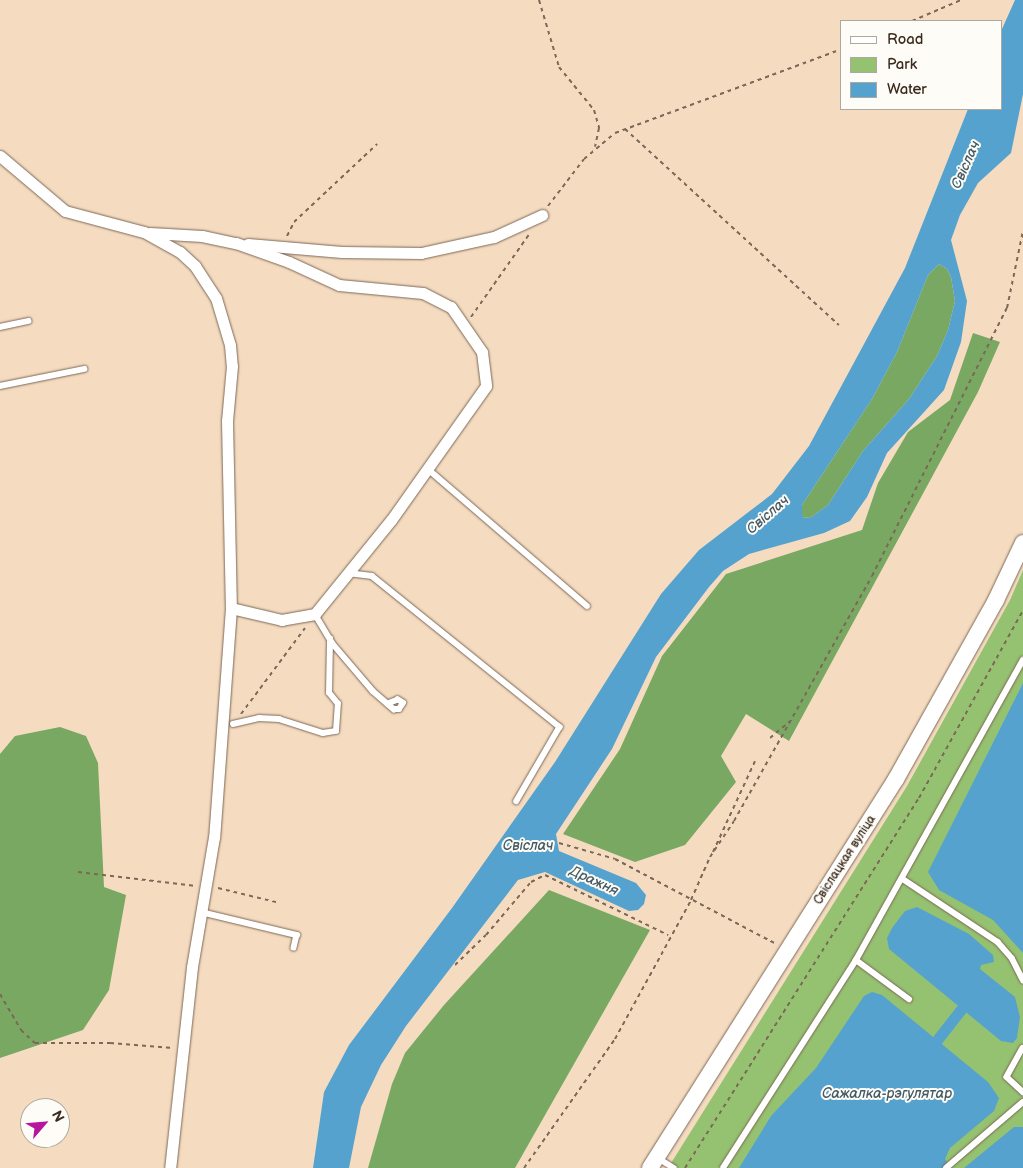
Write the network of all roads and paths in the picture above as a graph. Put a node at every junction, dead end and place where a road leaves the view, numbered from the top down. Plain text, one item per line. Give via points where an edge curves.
1 (539, 0) edge
2 (961, 0) edge
3 (914, 20) edge
4 (840, 50) edge
5 (377, 144) dead end
6 (595, 147) dead end
7 (0, 156) edge
8 (542, 215) dead end
9 (1023, 231) edge
10 (144, 232) junction
11 (236, 243) junction
12 (286, 245) junction
13 (28, 321) dead end
14 (839, 324) dead end
15 (0, 327) edge
16 (84, 369) dead end
17 (0, 386) edge
18 (428, 469) junction
19 (1023, 543) edge
20 (348, 573) junction
21 (587, 606) dead end
22 (231, 608) junction
23 (1023, 610) edge
24 (315, 614) junction
25 (330, 639) junction
26 (1023, 660) edge
27 (388, 704) dead end
28 (791, 720) junction
29 (233, 724) joint
30 (770, 738) dead end
31 (754, 760) dead end
32 (517, 801) dead end
33 (559, 843) dead end
34 (710, 857) junction
35 (78, 872) dead end
36 (903, 878) junction
37 (206, 886) junction
38 (691, 900) junction
39 (276, 902) dead end
40 (201, 912) junction
41 (669, 935) junction
42 (774, 943) dead end
43 (294, 948) dead end
44 (856, 960) junction
45 (455, 964) dead end
46 (1023, 980) edge
47 (0, 994) edge
48 (909, 999) dead end
49 (183, 1048) junction
50 (1023, 1048) edge
51 (1023, 1092) edge
52 (1023, 1102) edge
53 (653, 1163) edge
54 (947, 1167) edge
55 (170, 1168) edge
56 (524, 1168) edge
57 (674, 1168) edge
58 (685, 1168) edge
59 (723, 1168) edge

1 - 6 path via 559,67 566,80 594,110 599,128
2 - 3 path
4 - 14 path via 625,129
5 - 12 path via 294,222
7 - 10 street via 65,211
8 - 12 street via 494,237 421,253 342,252
9 - 28 path via 1007,308 872,576
10 - 11 street via 202,236
10 - 22 street via 180,252 195,266 216,298 230,345 232,366 227,430
11 - 12 street
11 - 18 street via 339,285 423,293 451,306 482,352 486,386
13 - 15 lane
16 - 17 lane
18 - 20 street
18 - 21 lane
19 - 53 main road, Свіслацкая вуліца via 996,600 896,780
20 - 24 street
20 - 32 lane via 372,576 560,727
22 - 24 street via 282,620
22 - 37 street via 214,837
23 - 58 path via 919,798
24 - 25 lane
24 - 29 path
25 - 27 lane via 358,675
25 - 29 lane via 329,693 338,704 336,731 323,733 279,719 259,718
26 - 36 lane
28 - 30 path
28 - 34 path
31 - 34 path
33 - 38 path via 615,859
34 - 38 path
35 - 37 path
36 - 44 lane
36 - 46 lane via 998,942 1012,958
37 - 39 path
37 - 40 street
38 - 41 path
38 - 42 path
40 - 43 lane via 297,935
40 - 49 street
41 - 45 path via 545,875 531,882 486,935
41 - 56 path via 615,1039
44 - 48 lane
44 - 59 lane
47 - 49 path via 21,1030 35,1043 110,1043
49 - 55 street
50 - 51 lane via 1007,1077
52 - 54 lane
53 - 57 lane

